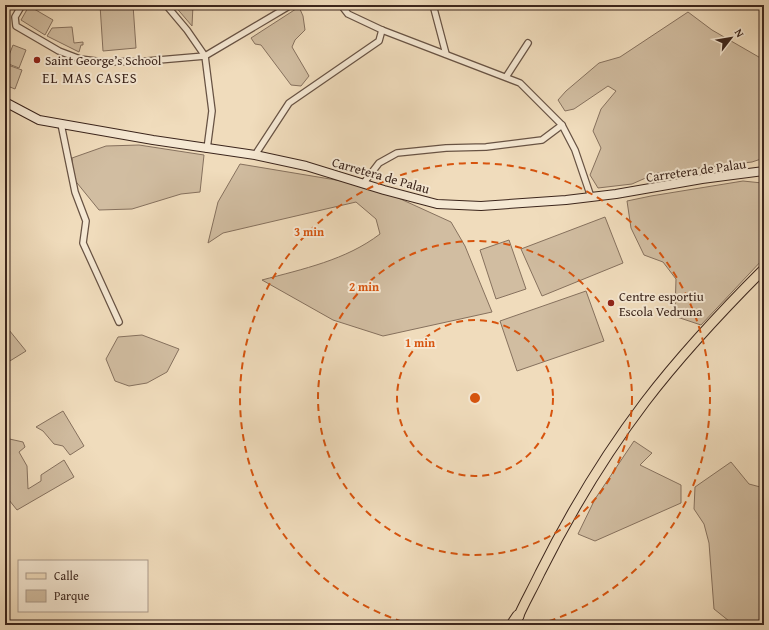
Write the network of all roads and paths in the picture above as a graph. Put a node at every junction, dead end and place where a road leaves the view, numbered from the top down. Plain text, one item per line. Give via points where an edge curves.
1 (22, 5) edge
2 (166, 5) edge
3 (290, 5) edge
4 (341, 5) edge
5 (433, 5) edge
6 (382, 30) junction
7 (528, 43) dead end
8 (446, 54) junction
9 (205, 56) junction
10 (506, 77) junction
11 (5, 102) edge
12 (61, 124) junction
13 (562, 125) junction
14 (207, 149) junction
15 (255, 155) junction
16 (762, 173) edge
17 (363, 184) junction
18 (592, 197) junction
19 (764, 268) edge
20 (119, 322) dead end
21 (516, 623) edge

1 - 9 street via 15,17 16,26 59,50 80,58 111,62
2 - 9 street
3 - 9 street
4 - 6 street via 348,14
5 - 8 street
6 - 8 street
6 - 15 street via 379,41 289,103
7 - 10 street
8 - 10 street
9 - 14 street via 212,111
10 - 13 street via 520,83
11 - 12 street, Carretera de Palau via 39,120
12 - 14 street, Carretera de Palau
12 - 20 street via 75,192 86,221 83,243
13 - 17 street via 542,140 397,153 379,163
13 - 18 street via 575,150
14 - 15 street, Carretera de Palau
15 - 17 street, Carretera de Palau via 306,166
16 - 18 street, Carretera de Palau via 716,176
17 - 18 street, Carretera de Palau via 444,204 481,206
19 - 21 main road via 689,348 631,421 578,501

